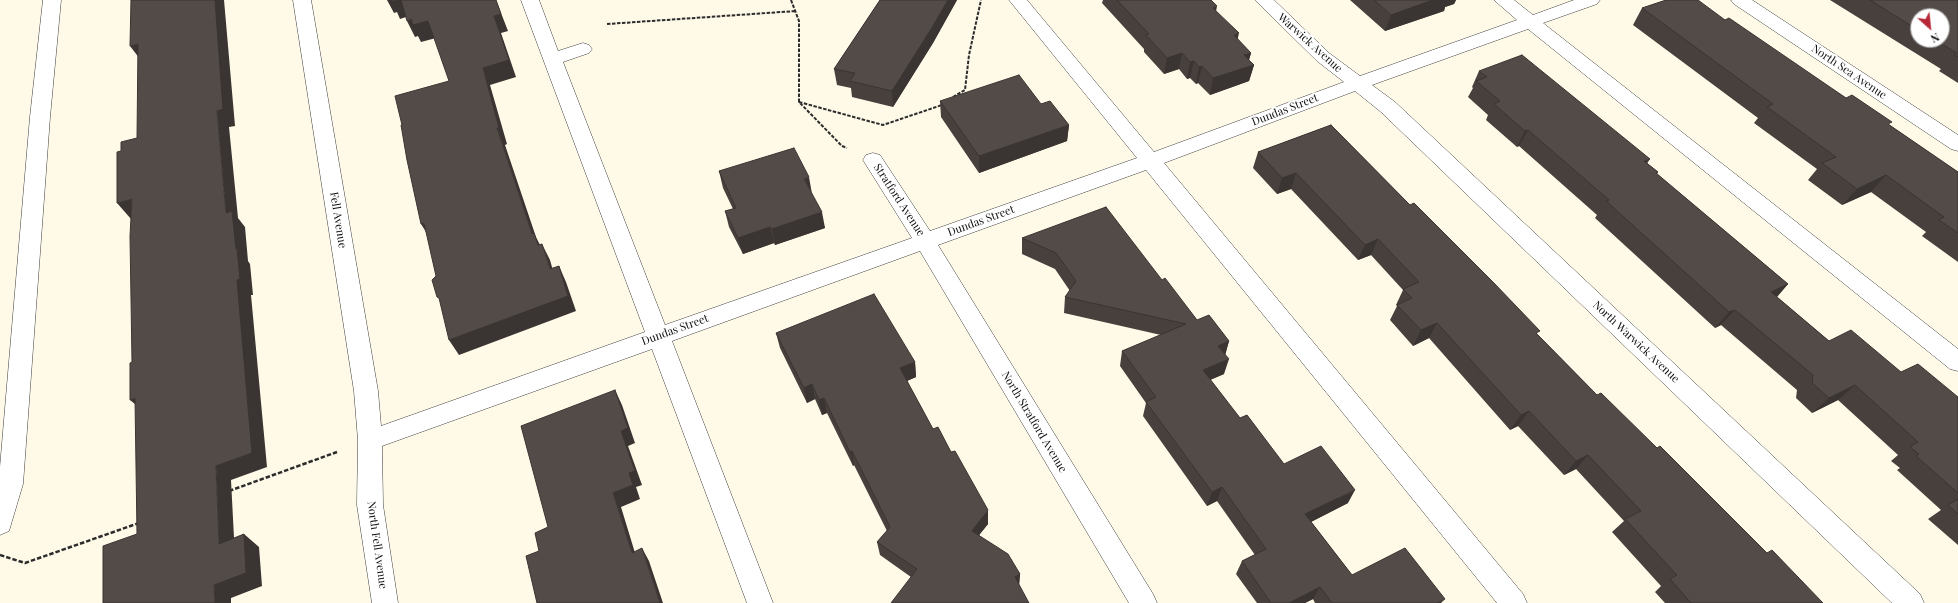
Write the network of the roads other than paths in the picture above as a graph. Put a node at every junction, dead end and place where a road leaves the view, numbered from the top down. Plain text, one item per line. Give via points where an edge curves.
1 (52, 0) edge
2 (302, 0) edge
3 (530, 0) edge
4 (1018, 0) edge
5 (1264, 0) edge
6 (1503, 0) edge
7 (1591, 0) edge
8 (1740, 0) edge
9 (1531, 22) junction
10 (583, 50) dead end
11 (553, 59) junction
12 (1358, 84) junction
13 (1958, 144) edge
14 (873, 160) road end
15 (1149, 161) junction
16 (925, 241) junction
17 (658, 336) junction
18 (1958, 362) edge
19 (370, 440) junction
20 (0, 523) edge
21 (385, 603) edge
22 (760, 603) edge
23 (1144, 603) edge
24 (1514, 603) edge
25 (1911, 603) edge

1 - 20 street via 40,117 12,484
2 - 19 street, Fell Avenue via 366,391
3 - 11 street
4 - 15 street via 1040,40
5 - 12 street, Warwick Avenue via 1323,57
6 - 9 street
7 - 9 street, Dundas Street
8 - 13 street, North Sea Avenue
9 - 12 street, Dundas Street
9 - 18 street
10 - 11 street
11 - 17 street
12 - 15 street, Dundas Street
12 - 25 street, North Warwick Avenue via 1388,107
14 - 16 street, Stratford Avenue
15 - 16 street, Dundas Street
15 - 24 street
16 - 17 street, Dundas Street
16 - 23 street, North Stratford Avenue
17 - 19 street, Dundas Street
17 - 22 street
19 - 21 street, North Fell Avenue via 370,505

